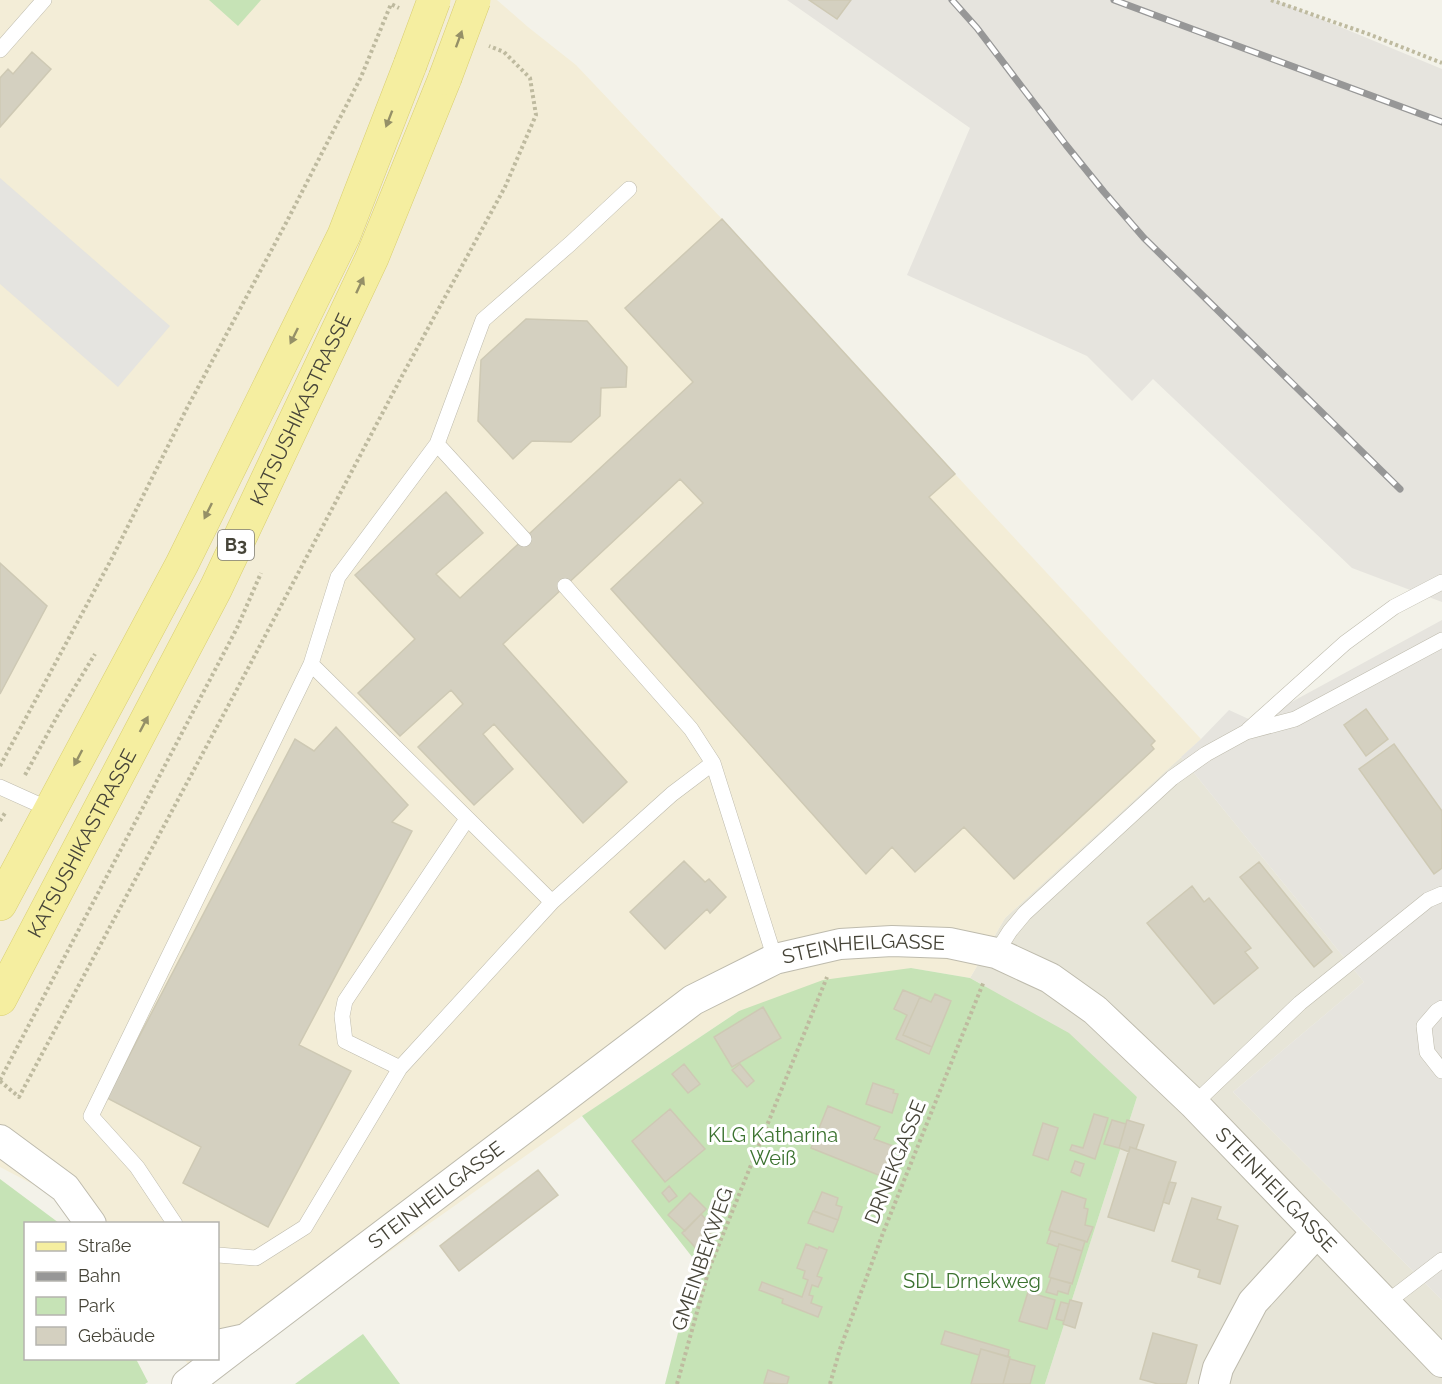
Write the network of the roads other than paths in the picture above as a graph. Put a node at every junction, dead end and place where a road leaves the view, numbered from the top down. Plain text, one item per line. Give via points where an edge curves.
1 (44, 0) edge
2 (434, 0) edge
3 (474, 0) edge
4 (0, 50) edge
5 (629, 189) dead end
6 (437, 444) junction
7 (524, 539) dead end
8 (1442, 582) edge
9 (565, 586) dead end
10 (1442, 640) edge
11 (311, 664) junction
12 (1246, 732) junction
13 (713, 763) junction
14 (0, 787) edge
15 (51, 810) junction
16 (467, 819) junction
17 (1442, 894) edge
18 (552, 902) junction
19 (0, 904) edge
20 (996, 953) junction
21 (775, 959) junction
22 (0, 999) edge
23 (1442, 1008) edge
24 (400, 1068) junction
25 (1442, 1071) edge
26 (1194, 1104) junction
27 (0, 1140) edge
28 (90, 1222) edge
29 (174, 1222) edge
30 (1317, 1232) junction
31 (219, 1255) edge
32 (1442, 1260) edge
33 (1386, 1303) junction
34 (232, 1342) edge
35 (219, 1354) edge
36 (213, 1360) edge
37 (1442, 1362) edge
38 (187, 1384) edge
39 (1214, 1384) edge

1 - 4 lane
2 -> 15 main road, KATSUSHIKASTRASSE / B3, bridge via 339,246 182,564
22 -> 3 main road, KATSUSHIKASTRASSE / B3, bridge via 216,588 372,258
5 - 6 lane via 483,320
6 - 7 lane
6 - 11 lane via 338,577
8 - 12 lane via 1394,608 1345,643
9 - 13 lane via 691,729
10 - 12 lane via 1295,719
11 - 16 lane
11 - 29 lane via 91,1116 137,1167
12 - 20 lane via 1172,778 1026,913
13 - 18 lane via 672,794
13 - 21 lane
14 - 15 lane
15 - 19 main road, KATSUSHIKASTRASSE / B3
16 - 18 lane
16 - 24 lane via 345,1001 345,1041
17 - 26 lane via 1428,900 1300,1003
18 - 24 lane
20 - 21 street, STEINHEILGASSE via 949,943 892,941 840,944
20 - 26 street, STEINHEILGASSE via 1050,978 1095,1010
21 - 34 street, STEINHEILGASSE via 693,1000
23 - 25 lane via 1424,1026 1427,1052
24 - 31 lane via 305,1227 256,1258
26 - 30 street, STEINHEILGASSE
27 - 28 street via 65,1188
30 - 33 street, STEINHEILGASSE
30 - 39 street via 1253,1302 1218,1368
32 - 33 lane
33 - 37 street, STEINHEILGASSE
34 - 35 street, STEINHEILGASSE
36 - 38 street, STEINHEILGASSE

